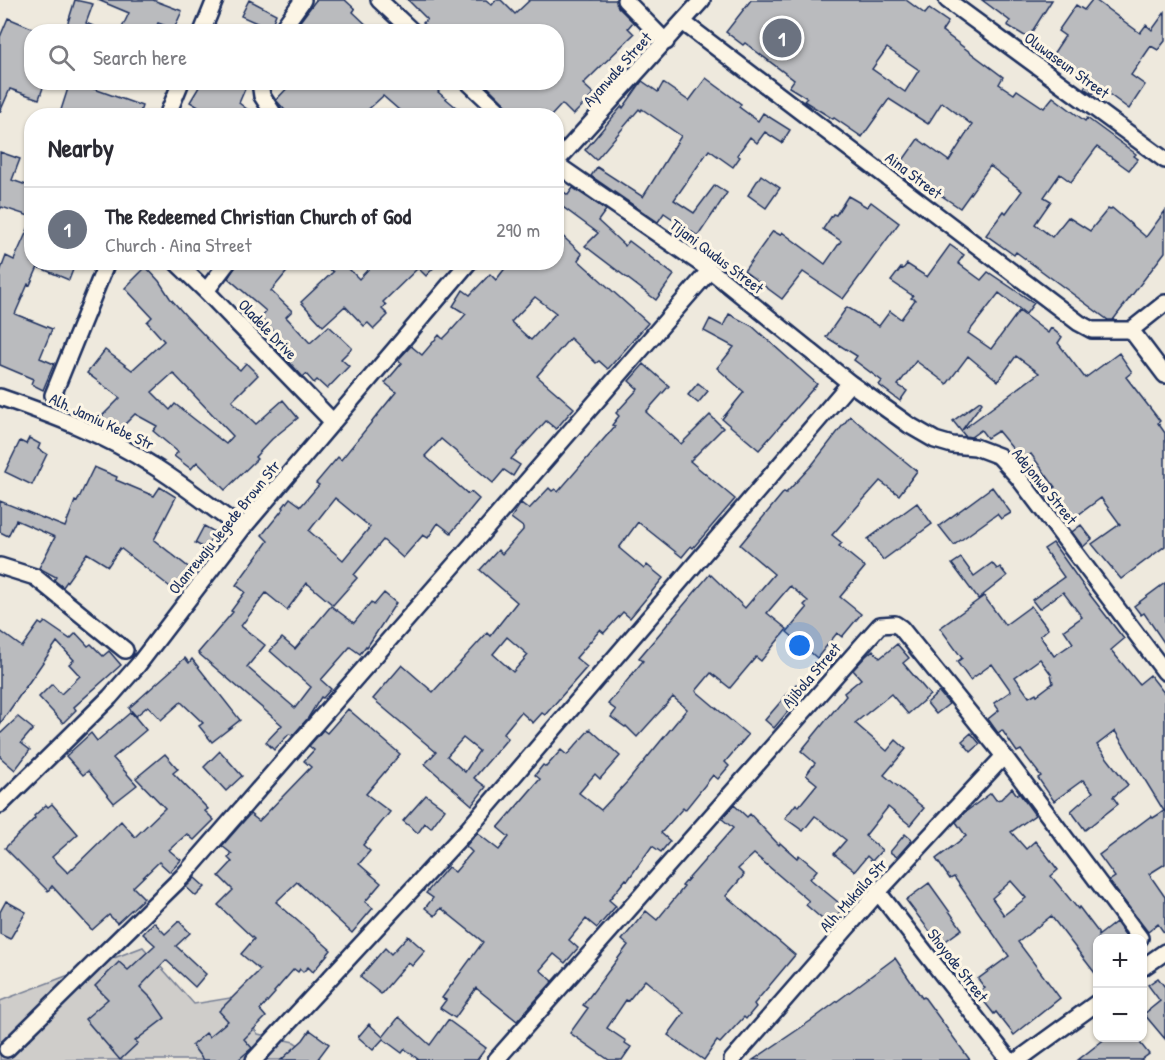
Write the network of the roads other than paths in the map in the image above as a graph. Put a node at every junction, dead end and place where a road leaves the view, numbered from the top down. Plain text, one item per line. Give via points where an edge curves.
1 (215, 0) edge
2 (303, 0) edge
3 (379, 0) edge
4 (625, 0) edge
5 (702, 0) edge
6 (947, 0) edge
7 (684, 23) junction
8 (205, 24) edge
9 (286, 24) edge
10 (404, 24) edge
11 (666, 42) junction
12 (178, 90) edge
13 (261, 90) edge
14 (476, 90) edge
15 (170, 108) edge
16 (270, 108) edge
17 (496, 108) edge
18 (564, 154) edge
19 (1165, 160) edge
20 (564, 169) edge
21 (104, 270) edge
22 (184, 270) edge
23 (222, 270) edge
24 (462, 270) edge
25 (710, 270) junction
26 (206, 291) junction
27 (1165, 303) edge
28 (1131, 330) junction
29 (1165, 375) edge
30 (850, 383) junction
31 (53, 395) dead end
32 (0, 398) edge
33 (333, 422) junction
34 (242, 529) junction
35 (0, 566) edge
36 (125, 650) dead end
37 (1165, 672) edge
38 (1004, 756) junction
39 (0, 805) edge
40 (878, 892) junction
41 (1137, 934) edge
42 (1147, 945) edge
43 (1160, 955) edge
44 (1147, 965) edge
45 (1093, 1006) edge
46 (7, 1049) dead end
47 (254, 1060) edge
48 (496, 1060) edge
49 (732, 1060) edge
50 (1009, 1060) edge
51 (1018, 1060) edge

1 - 8 street
2 - 9 street
3 - 10 street
4 - 11 street
5 - 7 street, Ayanwale Street
6 - 19 street, Oluwaseun Street
7 - 11 street, Ayanwale Street
7 - 28 street, Aina Street via 1079,323 1092,330
11 - 18 street, Ayanwale Street
12 - 15 street
13 - 16 street
14 - 17 street
20 - 25 street, Tijani Qudus Street
21 - 31 street
22 - 26 street, Oladele Drive
23 - 26 street
24 - 33 street, Olanrewaju Jegede Brown Str
25 - 30 street, Tijani Qudus Street
25 - 46 street via 183,876
26 - 33 street, Oladele Drive
27 - 28 street
28 - 29 street
30 - 37 street, Adejonwo Street via 935,440 999,456
30 - 47 street via 470,828
32 - 34 street, Alh. Jamiu Kebe Str via 48,414 123,448
33 - 34 street, Olanrewaju Jegede Brown Str
34 - 39 street, Olanrewaju Jegede Brown Str via 110,697
35 - 36 street via 34,578
38 - 40 street, Alh. Mukaila Str
38 - 41 street, Ajibola Street
38 - 48 street, Ajibola Street via 901,628 895,624 880,625
40 - 49 street, Alh. Mukaila Str
40 - 50 street, Shoyode Street
42 - 43 street, Ajibola Street
43 - 44 street
45 - 51 street

